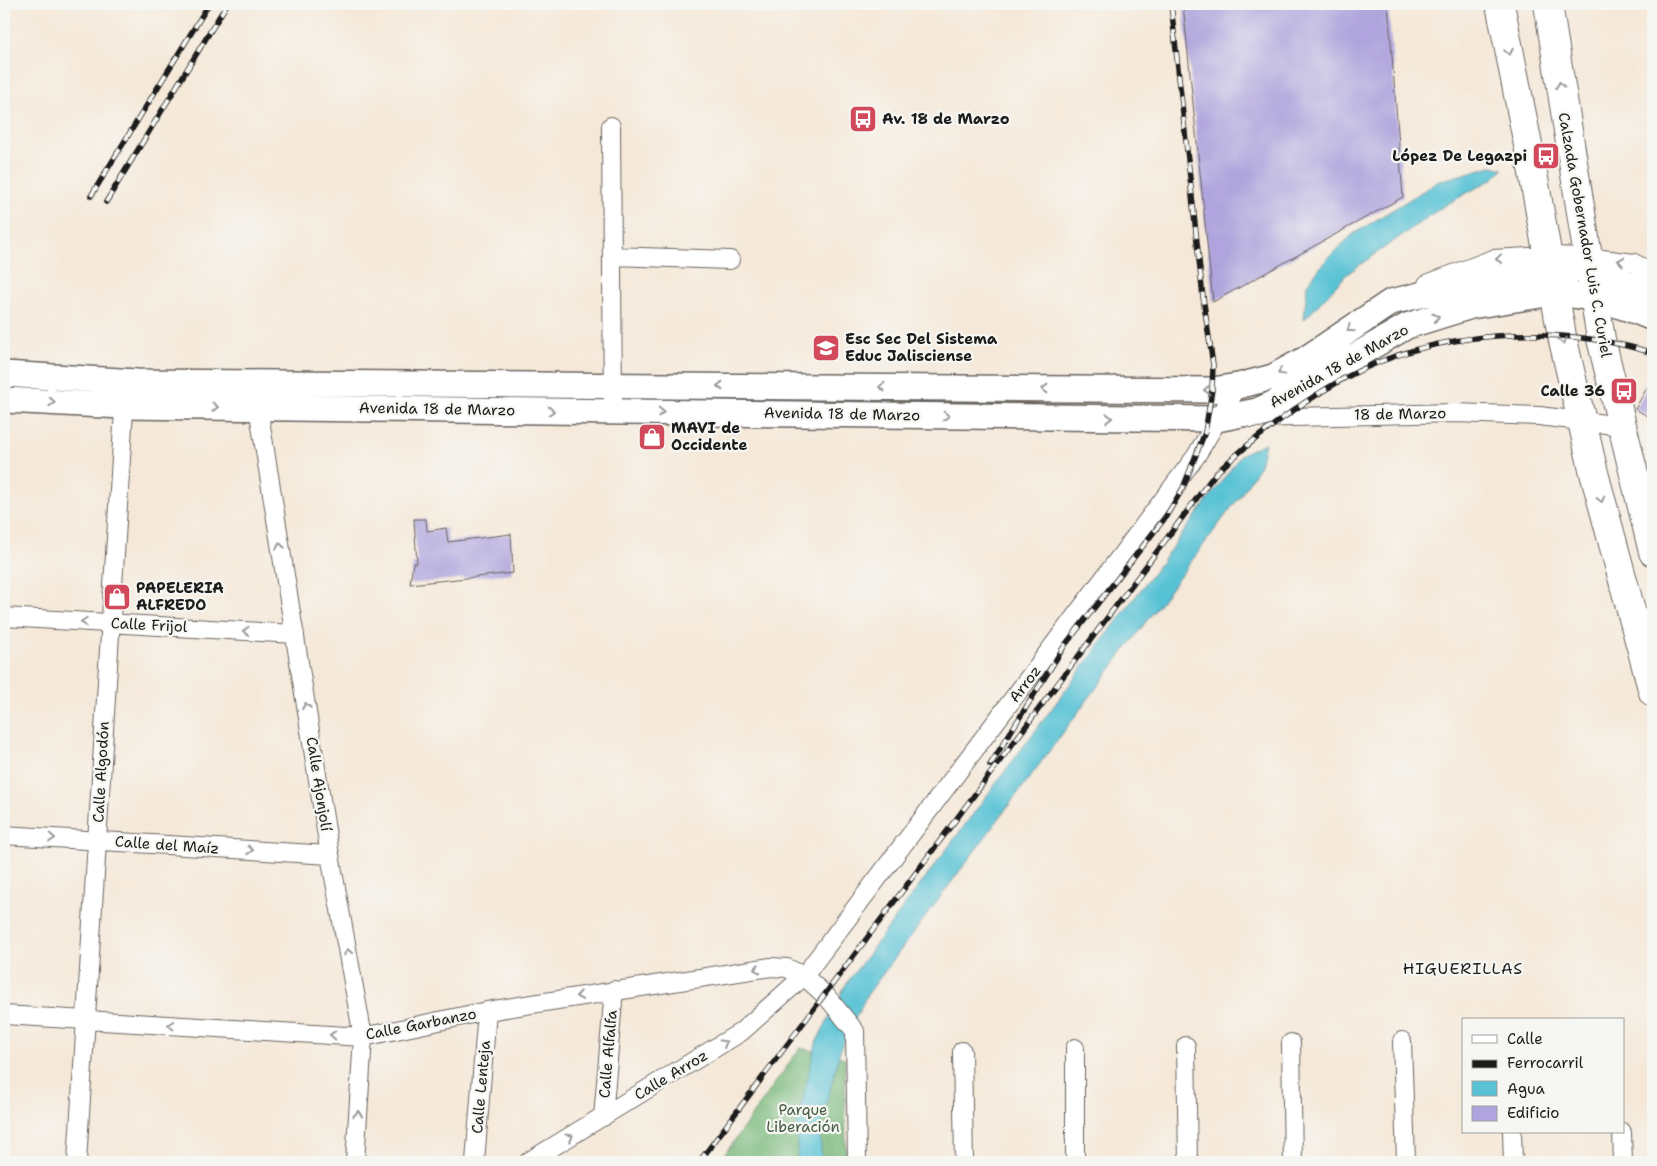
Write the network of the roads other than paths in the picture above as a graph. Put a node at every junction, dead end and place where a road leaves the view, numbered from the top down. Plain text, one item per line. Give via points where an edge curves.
1 (1500, 4) edge
2 (1548, 4) edge
3 (611, 126) dead end
4 (612, 256) junction
5 (730, 260) dead end
6 (1653, 272) edge
7 (1550, 273) junction
8 (1590, 275) junction
9 (1653, 294) edge
10 (1653, 318) edge
11 (4, 374) edge
12 (128, 381) junction
13 (614, 386) junction
14 (1238, 386) junction
15 (4, 400) edge
16 (123, 406) junction
17 (258, 407) junction
18 (613, 412) junction
19 (1217, 419) junction
20 (1582, 420) junction
21 (1622, 426) junction
22 (1653, 552) edge
23 (4, 617) edge
24 (109, 623) junction
25 (295, 634) junction
26 (1653, 692) edge
27 (4, 834) edge
28 (98, 840) junction
29 (330, 855) junction
30 (804, 976) junction
31 (614, 990) junction
32 (487, 1011) junction
33 (4, 1015) edge
34 (87, 1020) junction
35 (362, 1037) junction
36 (1402, 1041) dead end
37 (1291, 1043) dead end
38 (1186, 1046) dead end
39 (1075, 1048) dead end
40 (962, 1051) dead end
41 (603, 1117) junction
42 (1512, 1134) edge
43 (1622, 1134) edge
44 (77, 1162) edge
45 (356, 1162) edge
46 (475, 1162) edge
47 (528, 1162) edge
48 (857, 1162) edge
49 (964, 1162) edge
50 (1075, 1162) edge
51 (1188, 1162) edge
52 (1293, 1162) edge
53 (1406, 1162) edge
54 (1513, 1162) edge
55 (1623, 1162) edge

1 -> 7 main road
8 -> 2 main road, Calzada Gobernador Luis C. Curiel
3 - 4 street
4 - 5 street
4 - 13 street
6 -> 8 street via 1634,263
7 - 8 street, Avenida 18 de Marzo
7 - 8 street
7 -> 14 street, Avenida 18 de Marzo via 1495,277 1391,302 1306,359 1273,377
19 -> 7 street, Avenida 18 de Marzo via 1257,411 1408,326 1471,306
7 -> 20 main road
8 - 9 street
8 - 10 street via 1630,308
8 - 21 main road, Calzada Gobernador Luis C. Curiel
11 - 12 street, Avenida 18 de Marzo
12 - 13 street, Avenida 18 de Marzo
12 - 16 street, Calle Algodón
14 -> 13 street, Avenida 18 de Marzo via 1193,390
13 - 18 street
14 - 19 street, Arroz
15 -> 16 street, Avenida 18 de Marzo
16 -> 17 street, Avenida 18 de Marzo
16 - 24 street, Calle Algodón
17 -> 18 street, Avenida 18 de Marzo
25 -> 17 street, Calle Ajonjolí
18 -> 19 street, Avenida 18 de Marzo
19 - 20 street, 18 de Marzo via 1455,413
19 - 30 street, Arroz via 1196,456
20 - 21 street, 18 de Marzo
20 -> 26 main road
21 - 22 main road, Calzada Gobernador Luis C. Curiel
24 -> 23 street, Calle Frijol
25 -> 24 street, Calle Frijol
24 - 28 street, Calle Algodón
29 -> 25 street, Calle Ajonjolí
27 -> 28 street, Calle del Maíz
28 -> 29 street, Calle del Maíz
28 - 34 street, Calle Algodón
35 -> 29 street, Calle Ajonjolí
30 -> 31 street, Calle Garbanzo via 787,968 771,966
41 -> 30 street, Calle Arroz via 741,1032
30 - 48 street via 827,997 855,1031
31 -> 32 street, Calle Garbanzo
31 - 41 street, Calle Alfalfa
32 - 35 street, Calle Garbanzo
32 - 46 street, Calle Lenteja
33 - 34 street, Calle Garbanzo
35 -> 34 street, Calle Garbanzo
34 - 44 street, Calle Algodón
45 -> 35 street, Calle Ajonjolí
36 - 53 street
37 - 52 street
38 - 51 street
39 - 50 street
40 - 49 street
47 -> 41 street, Calle Arroz
42 - 54 street
43 - 55 street

